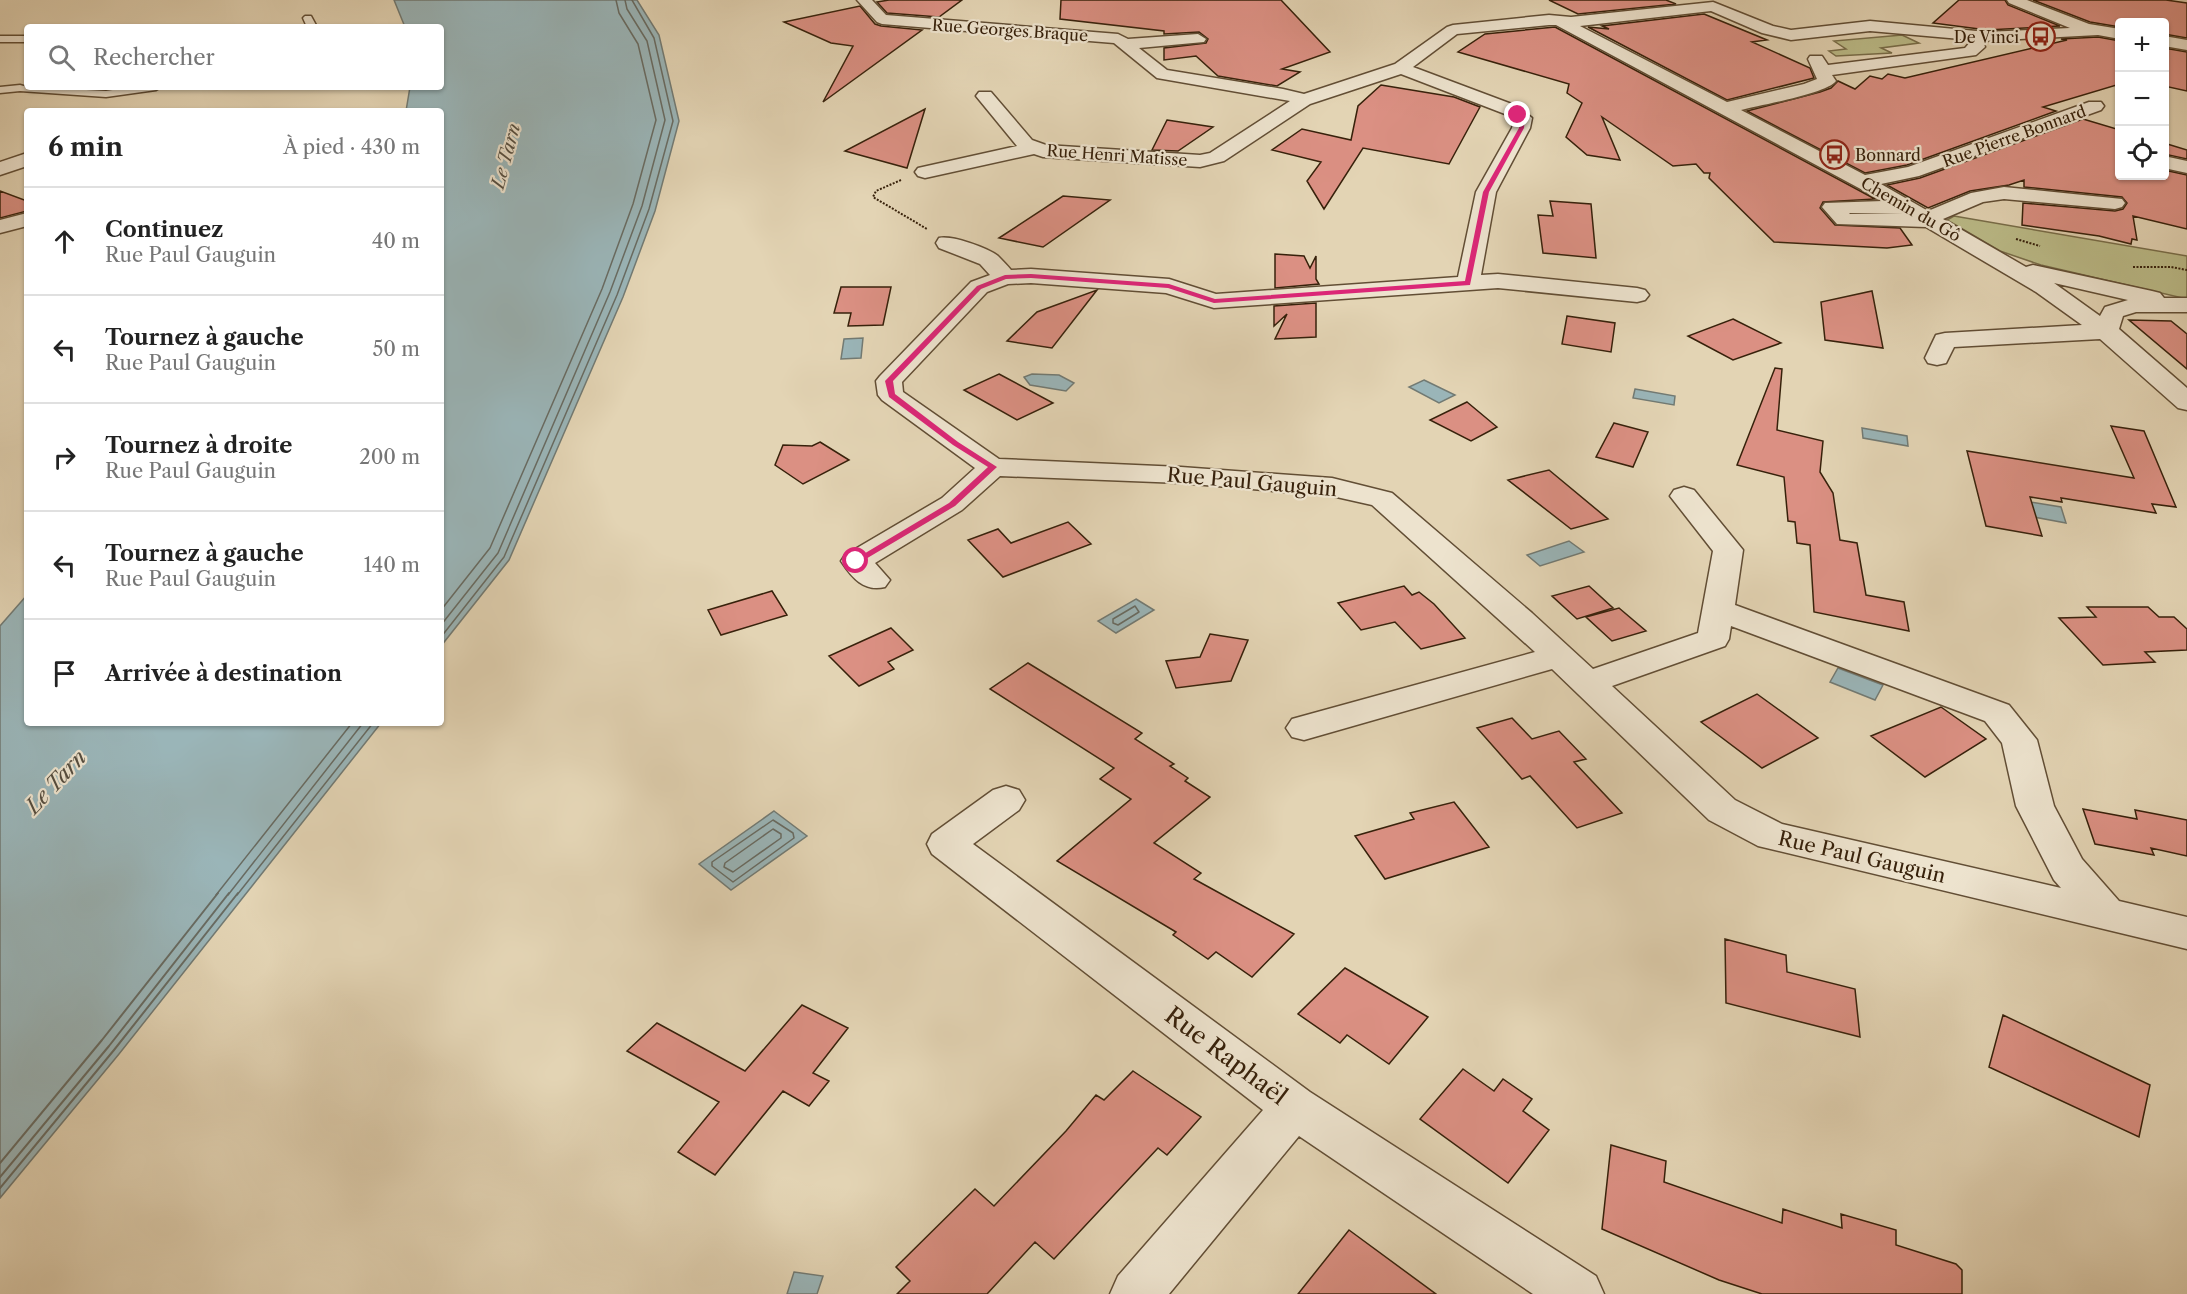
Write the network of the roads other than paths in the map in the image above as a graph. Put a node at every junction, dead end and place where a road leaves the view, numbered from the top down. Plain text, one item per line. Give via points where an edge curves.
1 (864, 0) edge
2 (2014, 0) edge
3 (1713, 3) edge
4 (1527, 4) dead end
5 (1560, 21) junction
6 (2095, 31) junction
7 (2115, 33) edge
8 (1791, 35) junction
9 (1974, 37) junction
10 (0, 39) edge
11 (24, 39) edge
12 (1198, 39) dead end
13 (2169, 42) edge
14 (1126, 44) junction
15 (2187, 45) edge
16 (1401, 68) junction
17 (1824, 71) junction
18 (23, 84) edge
19 (0, 90) edge
20 (73, 90) edge
21 (135, 90) edge
22 (985, 96) dead end
23 (1304, 100) junction
24 (2096, 106) dead end
25 (1726, 108) junction
26 (1035, 148) junction
27 (24, 160) edge
28 (2169, 163) edge
29 (2187, 167) edge
30 (0, 169) edge
31 (925, 172) road end
32 (1862, 181) junction
33 (2115, 202) dead end
34 (1925, 216) junction
35 (24, 220) edge
36 (0, 227) edge
37 (947, 243) road end
38 (2008, 266) junction
39 (1005, 277) junction
40 (1468, 283) junction
41 (2044, 288) junction
42 (1637, 295) dead end
43 (2134, 304) junction
44 (2186, 306) edge
45 (2106, 331) junction
46 (1937, 358) dead end
47 (2187, 402) edge
48 (993, 467) junction
49 (1684, 496) dead end
50 (874, 580) dead end
51 (1718, 610) junction
52 (1558, 656) junction
53 (1587, 683) junction
54 (1304, 728) dead end
55 (1005, 800) dead end
56 (2106, 914) junction
57 (2187, 933) edge
58 (1294, 1107) junction
59 (1136, 1294) edge
60 (1578, 1294) edge

1 - 14 street, Rue Georges Braque via 882,19 1104,37
2 - 6 street
3 - 5 street, Rue Henri Matisse
3 - 8 street via 1768,30
4 - 5 street, Chemin du Gô
5 - 16 street, Rue Henri Matisse via 1453,30
5 - 25 street, Chemin du Gô
6 - 7 street
6 - 9 street
8 - 9 street via 1882,26
8 - 17 street
9 - 17 street via 1977,47 1970,52
10 - 11 lane
12 - 14 street, Rue Georges Braque
13 - 15 street
14 - 23 street, Rue Georges Braque via 1164,74
16 - 23 street, Rue Henri Matisse
16 - 40 street via 1523,118 1486,192
17 - 25 street via 1827,81 1810,88
18 - 19 lane
20 - 21 lane via 106,94
22 - 26 street, Rue Henri Matisse via 1025,144
23 - 26 street, Rue Henri Matisse via 1217,157 1200,161
24 - 32 street, Rue Pierre Bonnard via 1912,172
25 - 32 street, Chemin du Gô
26 - 31 street
27 - 30 street
28 - 29 street
32 - 34 street, Chemin du Gô
33 - 34 street via 2004,193 1978,197
34 - 38 street, Chemin du Gô
35 - 36 street
37 - 39 street via 987,259
38 - 41 street, Chemin du Gô
38 - 44 street
39 - 40 street, Rue Paul Gauguin via 1169,286 1214,301
39 - 48 street, Rue Paul Gauguin via 979,287 889,381 891,395
40 - 42 street, Rue Paul Gauguin via 1498,281
41 - 43 street
41 - 45 street, Chemin du Gô
43 - 44 street
43 - 45 street via 2113,312
45 - 46 street via 1945,340
45 - 47 street, Chemin du Gô
48 - 50 street via 952,504 856,561
48 - 52 street, Rue Paul Gauguin via 1181,475 1332,487 1382,499
49 - 51 street via 1728,550
51 - 53 street via 1713,639
51 - 56 street via 1997,713 2019,740 2035,806 2068,870
52 - 53 street, Rue Paul Gauguin
52 - 54 street
53 - 56 street, Rue Paul Gauguin via 1722,810 1772,836
55 - 58 street, Rue Raphaël via 946,844
56 - 57 street, Rue Paul Gauguin
58 - 59 street
58 - 60 street, Rue Raphaël

